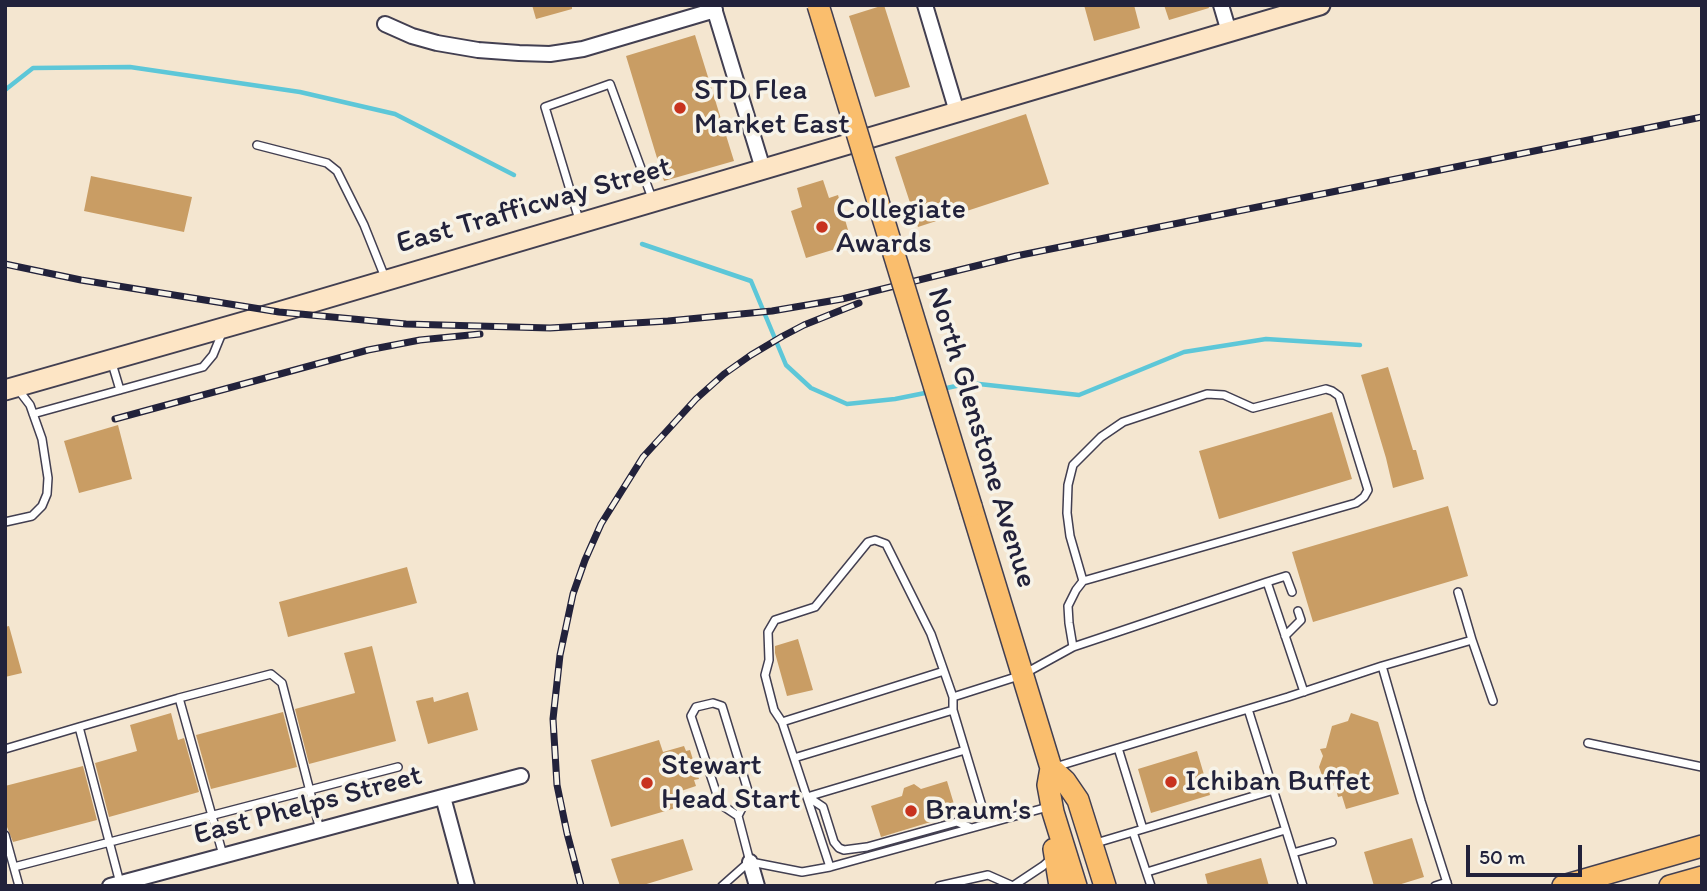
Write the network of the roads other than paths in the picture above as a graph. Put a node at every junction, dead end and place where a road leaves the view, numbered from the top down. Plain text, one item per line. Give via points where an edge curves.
1 (818, 5) edge
2 (925, 5) edge
3 (1221, 5) edge
4 (1320, 5) edge
5 (714, 8) edge
6 (385, 24) dead end
7 (1229, 32) junction
8 (957, 112) junction
9 (257, 145) dead end
10 (763, 169) junction
11 (653, 202) junction
12 (580, 223) junction
13 (387, 281) junction
14 (223, 328) junction
15 (111, 360) junction
16 (11, 388) edge
17 (120, 390) junction
18 (33, 414) junction
19 (5, 522) edge
20 (1083, 581) junction
21 (1267, 582) junction
22 (1292, 592) dead end
23 (1458, 592) dead end
24 (1298, 611) dead end
25 (1285, 636) junction
26 (1472, 640) junction
27 (1073, 647) junction
28 (1382, 666) junction
29 (944, 671) junction
30 (1022, 675) junction
31 (1304, 692) junction
32 (953, 697) junction
33 (179, 698) junction
34 (1493, 701) dead end
35 (1248, 709) junction
36 (953, 710) junction
37 (782, 722) junction
38 (79, 727) junction
39 (1588, 743) dead end
40 (1118, 748) junction
41 (5, 749) edge
42 (965, 750) junction
43 (794, 758) junction
44 (398, 766) dead end
45 (1702, 767) edge
46 (1051, 768) junction
47 (521, 776) dead end
48 (310, 790) junction
49 (1274, 790) junction
50 (443, 797) junction
51 (807, 797) junction
52 (1053, 809) junction
53 (211, 815) junction
54 (738, 816) junction
55 (987, 823) junction
56 (970, 828) junction
57 (1143, 829) junction
58 (320, 830) junction
59 (1285, 830) junction
60 (1133, 832) junction
61 (5, 835) edge
62 (109, 842) junction
63 (1332, 842) dead end
64 (1092, 845) junction
65 (1702, 846) edge
66 (1293, 853) junction
67 (1060, 854) junction
68 (223, 855) junction
69 (750, 862) junction
70 (14, 867) junction
71 (830, 867) junction
72 (1147, 872) junction
73 (1702, 877) edge
74 (115, 884) edge
75 (1448, 884) edge
76 (19, 886) edge
77 (467, 886) edge
78 (722, 886) edge
79 (757, 886) edge
80 (939, 886) edge
81 (1013, 886) edge
82 (1060, 886) edge
83 (1076, 886) edge
84 (1104, 886) edge
85 (1151, 886) edge
86 (1303, 886) edge
87 (1435, 886) edge
88 (1563, 886) edge
89 (1670, 886) edge

1 - 30 main road, North Glenstone Avenue, bridge
2 - 8 street
3 - 7 street
4 - 7 main road, East Trafficway Street
5 - 6 street via 583,49 550,54 437,43
5 - 10 street
7 - 8 main road, East Trafficway Street
8 - 10 main road, East Trafficway Street
9 - 13 lane via 327,163 337,171
10 - 11 main road, East Trafficway Street
11 - 12 main road, East Trafficway Street
11 - 12 lane via 610,84 545,107
12 - 13 main road, East Trafficway Street
13 - 14 main road, East Trafficway Street
14 - 15 main road, East Trafficway Street
14 - 17 lane via 216,350 203,367
15 - 16 main road, East Trafficway Street
15 - 17 lane
16 - 18 lane via 30,405
17 - 18 lane
18 - 19 lane via 42,439 47,494 32,516
20 - 20 lane via 1356,503 1368,490 1339,396 1326,389 1253,408 1224,395 1207,394 1123,422 1101,437 1073,465 1068,485 1070,536
20 - 27 lane via 1068,606
21 - 22 lane via 1286,576
21 - 25 lane
21 - 27 lane
23 - 26 lane
24 - 25 lane via 1301,620
25 - 31 lane
26 - 28 lane
26 - 34 lane
27 - 30 lane
28 - 31 lane
28 - 75 lane
29 - 32 lane
29 - 37 lane
29 - 37 lane via 931,634 886,544 868,542 815,607 775,620 768,632 765,675
30 - 32 lane
30 - 46 main road, North Glenstone Avenue
31 - 35 lane
32 - 36 lane
33 - 38 lane
33 - 48 lane via 271,674 282,682
33 - 53 lane
35 - 40 lane
35 - 49 lane
36 - 42 lane
36 - 43 lane
37 - 43 lane
38 - 41 lane
38 - 62 lane
39 - 45 lane
40 - 46 lane
40 - 57 lane
42 - 51 lane
42 - 55 lane
43 - 51 lane
44 - 48 lane
46 - 52 main road, North Glenstone Avenue via 1048,785
46 - 64 main road, North Glenstone Avenue via 1078,800
47 - 50 street, East Phelps Street
48 - 53 lane
48 - 58 lane
49 - 57 lane
49 - 59 lane
50 - 58 street, East Phelps Street
50 - 77 street
51 - 56 lane via 823,807 834,842 844,850 867,848 957,822
51 - 71 lane
52 - 55 lane
52 - 67 main road, North Glenstone Avenue
53 - 62 lane
53 - 68 lane
54 - 54 lane via 749,794 722,706 713,702 696,707 691,716 720,804
54 - 69 lane
55 - 56 lane
56 - 71 lane
57 - 60 lane
58 - 68 street, East Phelps Street
59 - 66 lane
59 - 72 lane
60 - 64 lane
60 - 72 lane
61 - 70 lane
62 - 70 lane
62 - 74 lane
63 - 66 lane
64 - 84 main road, North Glenstone Avenue
65 - 88 main road
66 - 86 lane
67 - 81 lane
67 - 82 main road
67 - 83 main road
68 - 74 street, East Phelps Street
69 - 71 lane via 802,872
69 - 78 lane
69 - 79 street
70 - 76 lane
72 - 85 lane
73 - 89 main road
75 - 87 lane
80 - 81 lane via 988,875

